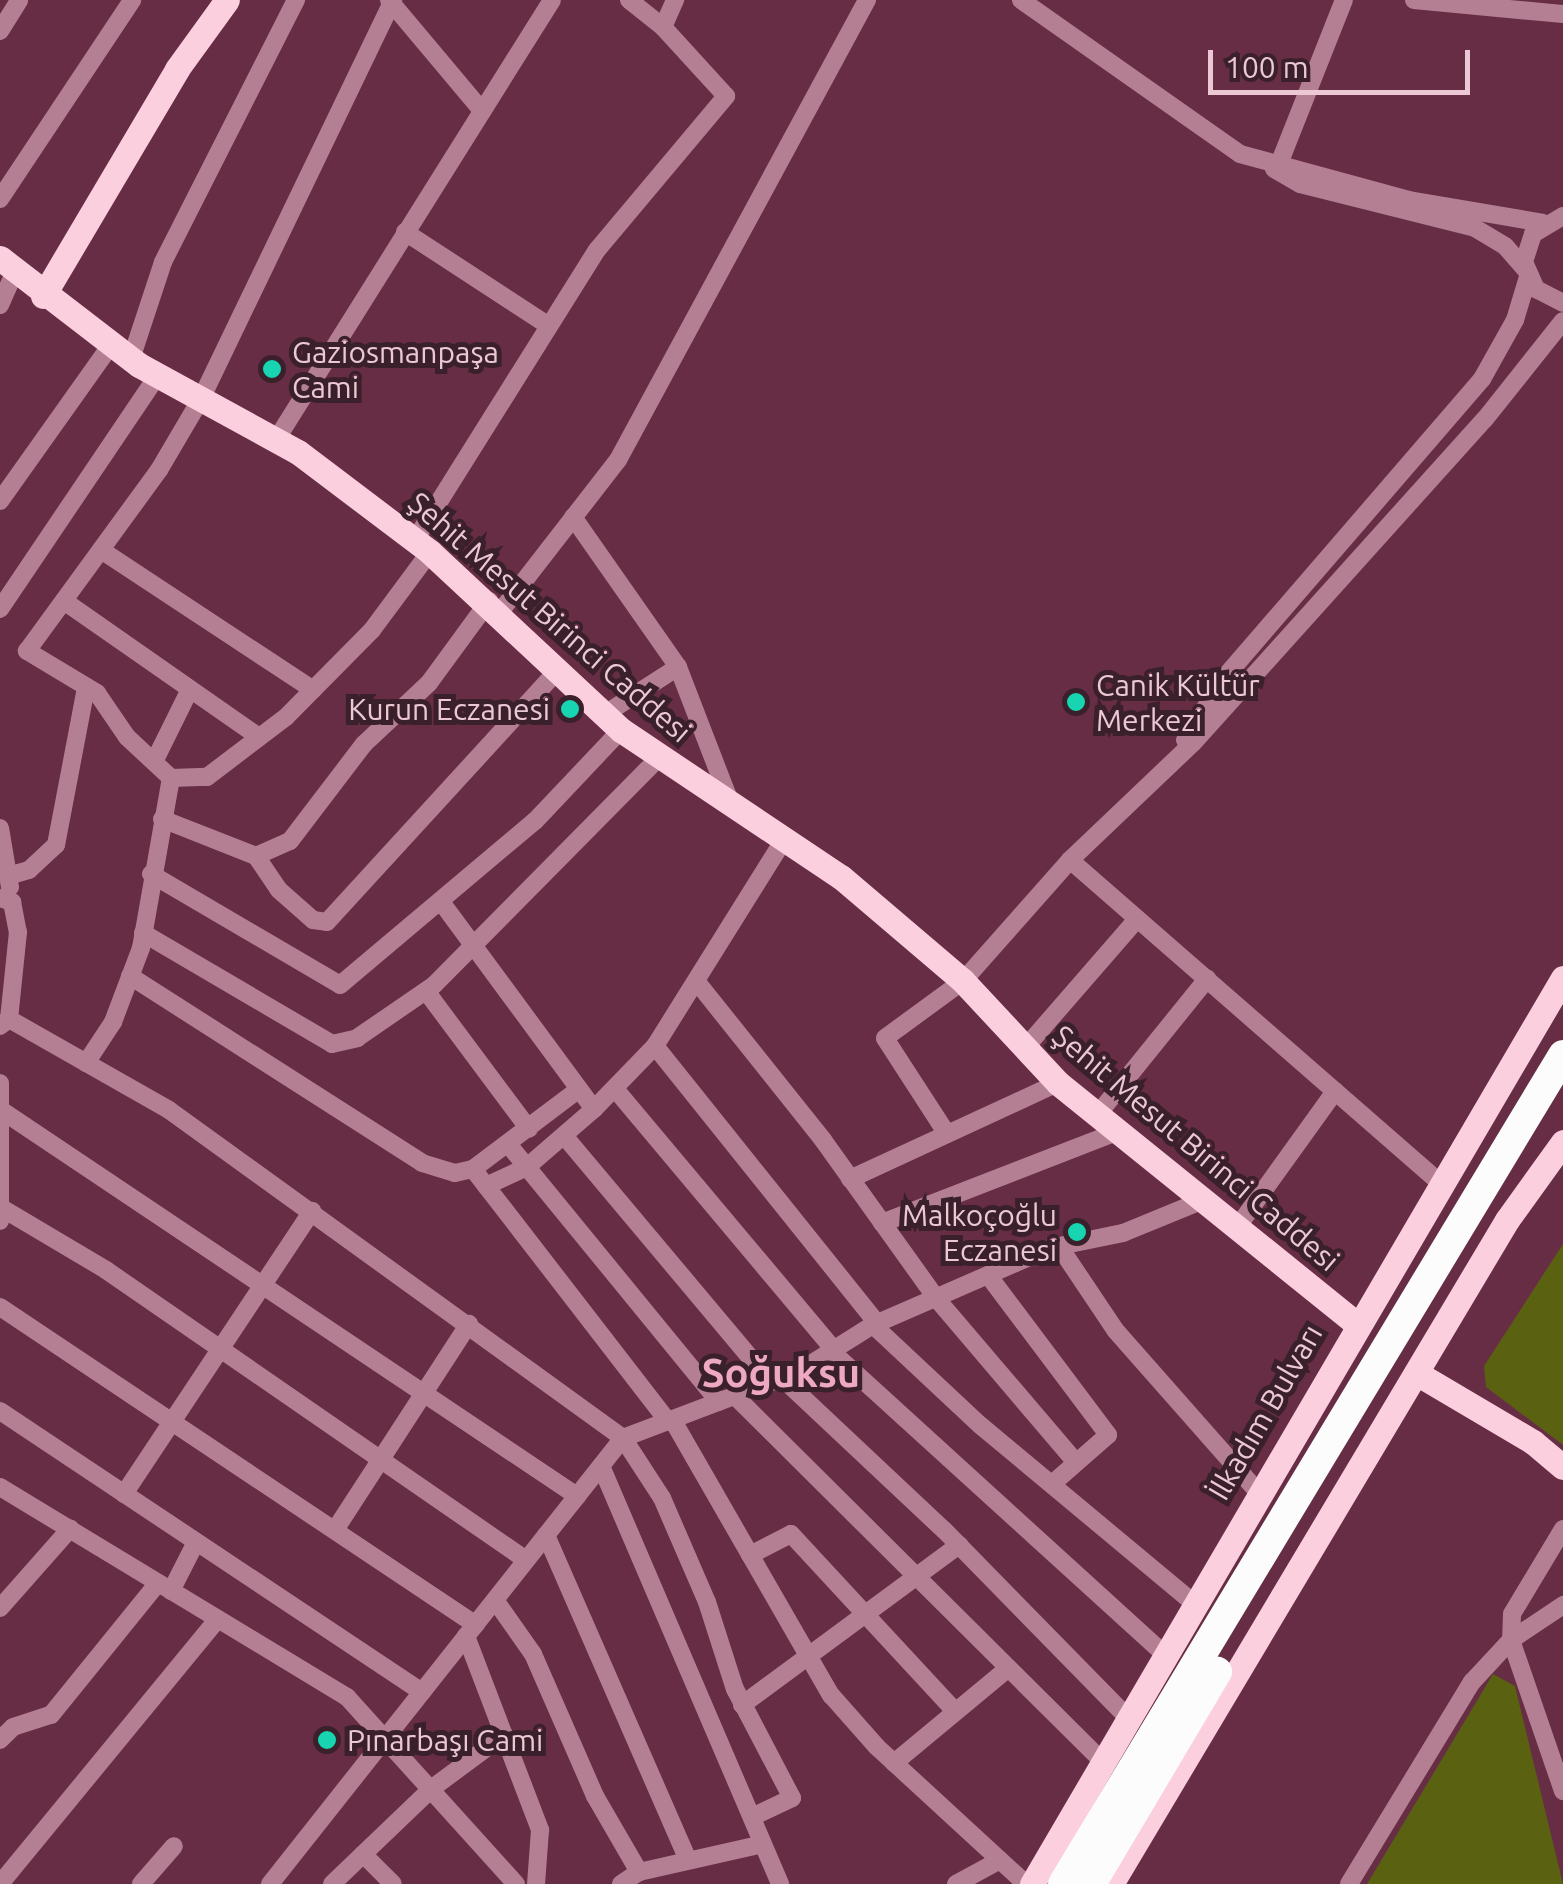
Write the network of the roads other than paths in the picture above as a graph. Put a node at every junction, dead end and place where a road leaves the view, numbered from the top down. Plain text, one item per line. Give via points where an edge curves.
1 (19, 0) edge
2 (132, 0) edge
3 (227, 0) edge
4 (296, 0) edge
5 (552, 0) edge
6 (629, 0) edge
7 (675, 0) edge
8 (867, 0) edge
9 (1021, 0) edge
10 (1344, 0) edge
11 (1414, 0) edge
12 (391, 1) edge
13 (1525, 5) edge
14 (1563, 14) edge
15 (663, 28) junction
16 (0, 32) edge
17 (482, 111) junction
18 (1252, 157) junction
19 (1279, 164) junction
20 (1563, 198) edge
21 (0, 199) edge
22 (1554, 219) edge
23 (405, 232) junction
24 (8, 265) edge
25 (1527, 273) junction
26 (43, 296) junction
27 (1563, 303) edge
28 (0, 305) edge
29 (1563, 321) edge
30 (549, 326) junction
31 (121, 352) junction
32 (158, 374) junction
33 (202, 397) junction
34 (276, 440) junction
35 (0, 500) edge
36 (573, 517) junction
37 (422, 546) junction
38 (100, 550) junction
39 (64, 601) junction
40 (494, 607) junction
41 (0, 609) edge
42 (678, 667) junction
43 (559, 669) junction
44 (86, 687) junction
45 (190, 689) junction
46 (313, 690) junction
47 (613, 722) junction
48 (259, 737) junction
49 (659, 758) junction
50 (154, 762) junction
51 (171, 778) junction
52 (1160, 778) junction
53 (731, 803) junction
54 (162, 819) junction
55 (0, 830) edge
56 (785, 838) junction
57 (256, 856) junction
58 (1070, 860) junction
59 (151, 874) junction
60 (8, 876) junction
61 (6, 900) edge
62 (442, 903) junction
63 (1137, 918) junction
64 (143, 933) junction
65 (470, 942) junction
66 (130, 976) junction
67 (1563, 978) edge
68 (1207, 979) junction
69 (962, 981) junction
70 (696, 982) junction
71 (426, 991) junction
72 (4, 1022) edge
73 (655, 1046) junction
74 (1026, 1048) junction
75 (1563, 1055) edge
76 (86, 1063) junction
77 (0, 1083) edge
78 (1058, 1083) junction
79 (578, 1090) junction
80 (616, 1090) junction
81 (1335, 1091) junction
82 (1563, 1092) edge
83 (594, 1108) junction
84 (4, 1112) junction
85 (1098, 1114) junction
86 (529, 1129) junction
87 (1120, 1131) junction
88 (947, 1134) junction
89 (566, 1138) junction
90 (1563, 1142) edge
91 (508, 1144) junction
92 (526, 1167) junction
93 (473, 1169) junction
94 (850, 1179) junction
95 (1439, 1182) junction
96 (486, 1186) junction
97 (1201, 1200) junction
98 (0, 1207) edge
99 (312, 1211) junction
100 (0, 1221) edge
101 (882, 1223) junction
102 (1236, 1229) junction
103 (1059, 1246) junction
104 (988, 1275) junction
105 (262, 1282) junction
106 (936, 1298) junction
107 (0, 1307) edge
108 (469, 1324) junction
109 (875, 1324) junction
110 (1357, 1324) junction
111 (219, 1349) junction
112 (833, 1351) junction
113 (1418, 1374) junction
114 (777, 1380) junction
115 (421, 1390) junction
116 (727, 1399) junction
117 (0, 1411) edge
118 (171, 1419) junction
119 (670, 1420) junction
120 (622, 1438) junction
121 (380, 1460) junction
122 (1074, 1460) junction
123 (601, 1466) junction
124 (1563, 1468) edge
125 (1052, 1484) junction
126 (0, 1486) edge
127 (1259, 1493) junction
128 (124, 1494) junction
129 (576, 1496) junction
130 (70, 1529) junction
131 (334, 1530) junction
132 (1563, 1530) edge
133 (546, 1535) junction
134 (196, 1542) junction
135 (959, 1545) junction
136 (750, 1555) junction
137 (526, 1560) junction
138 (914, 1579) junction
139 (164, 1586) junction
140 (495, 1600) junction
141 (1195, 1604) junction
142 (1563, 1605) edge
143 (0, 1608) edge
144 (865, 1616) junction
145 (218, 1619) junction
146 (471, 1630) junction
147 (1511, 1640) junction
148 (1165, 1655) junction
149 (808, 1662) junction
150 (1006, 1670) junction
151 (422, 1692) junction
152 (742, 1705) junction
153 (953, 1710) junction
154 (1128, 1718) junction
155 (504, 1735) junction
156 (386, 1738) junction
157 (0, 1740) edge
158 (1103, 1762) junction
159 (894, 1763) junction
160 (431, 1788) junction
161 (1563, 1790) edge
162 (752, 1817) junction
163 (762, 1844) junction
164 (174, 1846) dead end
165 (363, 1854) junction
166 (688, 1860) junction
167 (1000, 1860) junction
168 (640, 1872) junction
169 (0, 1884) edge
170 (142, 1884) edge
171 (270, 1884) edge
172 (332, 1884) edge
173 (393, 1884) edge
174 (516, 1884) edge
175 (536, 1884) edge
176 (621, 1884) edge
177 (780, 1884) edge
178 (956, 1884) edge
179 (1029, 1884) edge
180 (1064, 1884) edge
181 (1091, 1884) edge
182 (1111, 1884) edge
183 (1349, 1884) edge

1 - 16 street
2 - 21 street
3 - 26 main road via 177,69
4 - 31 street
5 - 17 street
6 - 15 street
7 - 15 street
8 - 36 street via 618,460
9 - 18 street
10 - 19 street
11 - 13 street
12 - 17 street
12 - 33 street
13 - 14 street
15 - 30 street via 726,96 596,250
17 - 23 street
18 - 19 street
18 - 25 street via 1300,184 1475,228 1505,246
19 - 22 street via 1409,200
20 - 22 street
22 - 25 street via 1526,248
23 - 30 street
23 - 34 street
24 - 26 main road, Şehit Mesut Birinci Caddesi
24 - 28 street
25 - 27 street via 1548,298
25 - 52 street via 1515,320 1482,379 1224,678
26 - 31 main road, Şehit Mesut Birinci Caddesi
29 - 52 street via 1485,419
30 - 37 street
31 - 32 main road, Şehit Mesut Birinci Caddesi
31 - 35 street
32 - 33 main road, Şehit Mesut Birinci Caddesi
32 - 41 street
33 - 34 main road, Şehit Mesut Birinci Caddesi
33 - 38 street
34 - 37 main road, Şehit Mesut Birinci Caddesi
36 - 40 street
36 - 42 street
37 - 40 main road, Şehit Mesut Birinci Caddesi
37 - 46 street via 372,630
38 - 39 street
38 - 46 street
39 - 44 street via 27,651
39 - 45 street
40 - 43 main road, Şehit Mesut Birinci Caddesi
40 - 57 street via 429,683 364,744 290,842
42 - 47 street
42 - 53 street
43 - 47 main road, Şehit Mesut Birinci Caddesi
43 - 57 street via 328,922 314,920 279,890
44 - 50 street
44 - 60 street via 56,845 29,870
45 - 48 street
45 - 50 street
46 - 48 street
47 - 49 main road, Şehit Mesut Birinci Caddesi
47 - 62 street via 535,821
48 - 51 street via 207,776
49 - 53 main road, Şehit Mesut Birinci Caddesi
49 - 65 street via 584,840
50 - 51 street
51 - 54 street
52 - 58 street
53 - 56 main road, Şehit Mesut Birinci Caddesi
54 - 57 street
54 - 59 street
55 - 60 street
56 - 69 main road, Şehit Mesut Birinci Caddesi
56 - 70 street
58 - 63 street
58 - 69 street
59 - 62 street via 340,985
59 - 64 street
60 - 61 street
61 - 72 street via 18,932
62 - 65 street
63 - 68 street
63 - 74 street
64 - 66 street
64 - 71 street via 332,1044 357,1038
65 - 71 street
65 - 79 street
66 - 76 street
66 - 93 street via 422,1163 455,1173
67 - 95 main road, İlkadım Bulvarı
68 - 81 street
68 - 85 street
69 - 74 main road, Şehit Mesut Birinci Caddesi
69 - 88 street via 885,1038
70 - 73 street
70 - 94 street
71 - 86 street
72 - 76 street
73 - 80 street
73 - 109 street
74 - 78 main road, Şehit Mesut Birinci Caddesi
75 - 180 highway
76 - 99 street via 170,1110
77 - 84 street
78 - 85 main road, Şehit Mesut Birinci Caddesi
78 - 88 street
79 - 83 street
79 - 86 street
80 - 83 street
80 - 112 street
81 - 95 street
81 - 102 street
82 - 181 highway
83 - 89 street
84 - 98 street
84 - 105 street
85 - 87 main road, Şehit Mesut Birinci Caddesi
86 - 91 street
87 - 97 main road, Şehit Mesut Birinci Caddesi
87 - 101 street
88 - 94 street
89 - 92 street
89 - 114 street
90 - 113 main road via 1507,1220
91 - 92 street
91 - 93 street
92 - 96 street
92 - 116 street
93 - 96 street
94 - 101 street
95 - 110 main road, İlkadım Bulvarı
96 - 119 street
97 - 102 main road, Şehit Mesut Birinci Caddesi
97 - 103 street via 1123,1233
98 - 100 street
98 - 111 street
99 - 105 street
99 - 108 street
101 - 106 street
102 - 110 main road, Şehit Mesut Birinci Caddesi
103 - 104 street
103 - 127 street via 1116,1331
104 - 106 street
104 - 122 street via 1108,1435
105 - 111 street
105 - 115 street
106 - 109 street
106 - 122 street
107 - 118 street
108 - 115 street
108 - 120 street
109 - 112 street
109 - 125 street
110 - 127 main road, İlkadım Bulvarı
111 - 118 street
111 - 121 street
112 - 114 street
112 - 148 street
113 - 124 main road via 1533,1442
113 - 182 main road
114 - 116 street
114 - 135 street
115 - 121 street
115 - 129 street
116 - 119 street
116 - 138 street
117 - 128 street
118 - 128 street
118 - 131 street
119 - 120 street
119 - 136 street
120 - 123 street
120 - 152 street via 662,1498
121 - 131 street
121 - 137 street
122 - 125 street
123 - 129 street
123 - 162 street
125 - 141 street
126 - 130 street
127 - 141 main road, İlkadım Bulvarı
128 - 134 street
129 - 133 street
130 - 139 street
130 - 143 street
131 - 146 street
132 - 147 street via 1512,1614
133 - 137 street
133 - 166 street
134 - 139 street
134 - 151 street
135 - 138 street
135 - 154 street
136 - 144 street via 791,1534
136 - 149 street
137 - 140 street
138 - 144 street
138 - 150 street
139 - 145 street
139 - 157 street via 51,1714 13,1727
140 - 146 street
140 - 168 street via 533,1654 594,1796
141 - 148 main road, İlkadım Bulvarı
142 - 147 street
144 - 149 street
144 - 153 street
145 - 156 street via 347,1697
145 - 169 street
146 - 151 street
146 - 155 street
147 - 161 street
147 - 183 street via 1472,1682
148 - 154 main road, İlkadım Bulvarı
149 - 152 street
149 - 159 street
150 - 153 street via 961,1712
150 - 158 street
151 - 156 street
152 - 162 street via 792,1798
153 - 159 street
154 - 158 main road, İlkadım Bulvarı
155 - 160 street
155 - 175 street via 540,1830
156 - 160 street
156 - 171 street
158 - 179 main road, İlkadım Bulvarı
159 - 167 street
160 - 165 street
160 - 174 street
162 - 163 street
163 - 166 street
163 - 177 street
164 - 170 street
165 - 172 street
165 - 173 street
166 - 168 street
167 - 178 street
167 - 179 street
168 - 176 street

